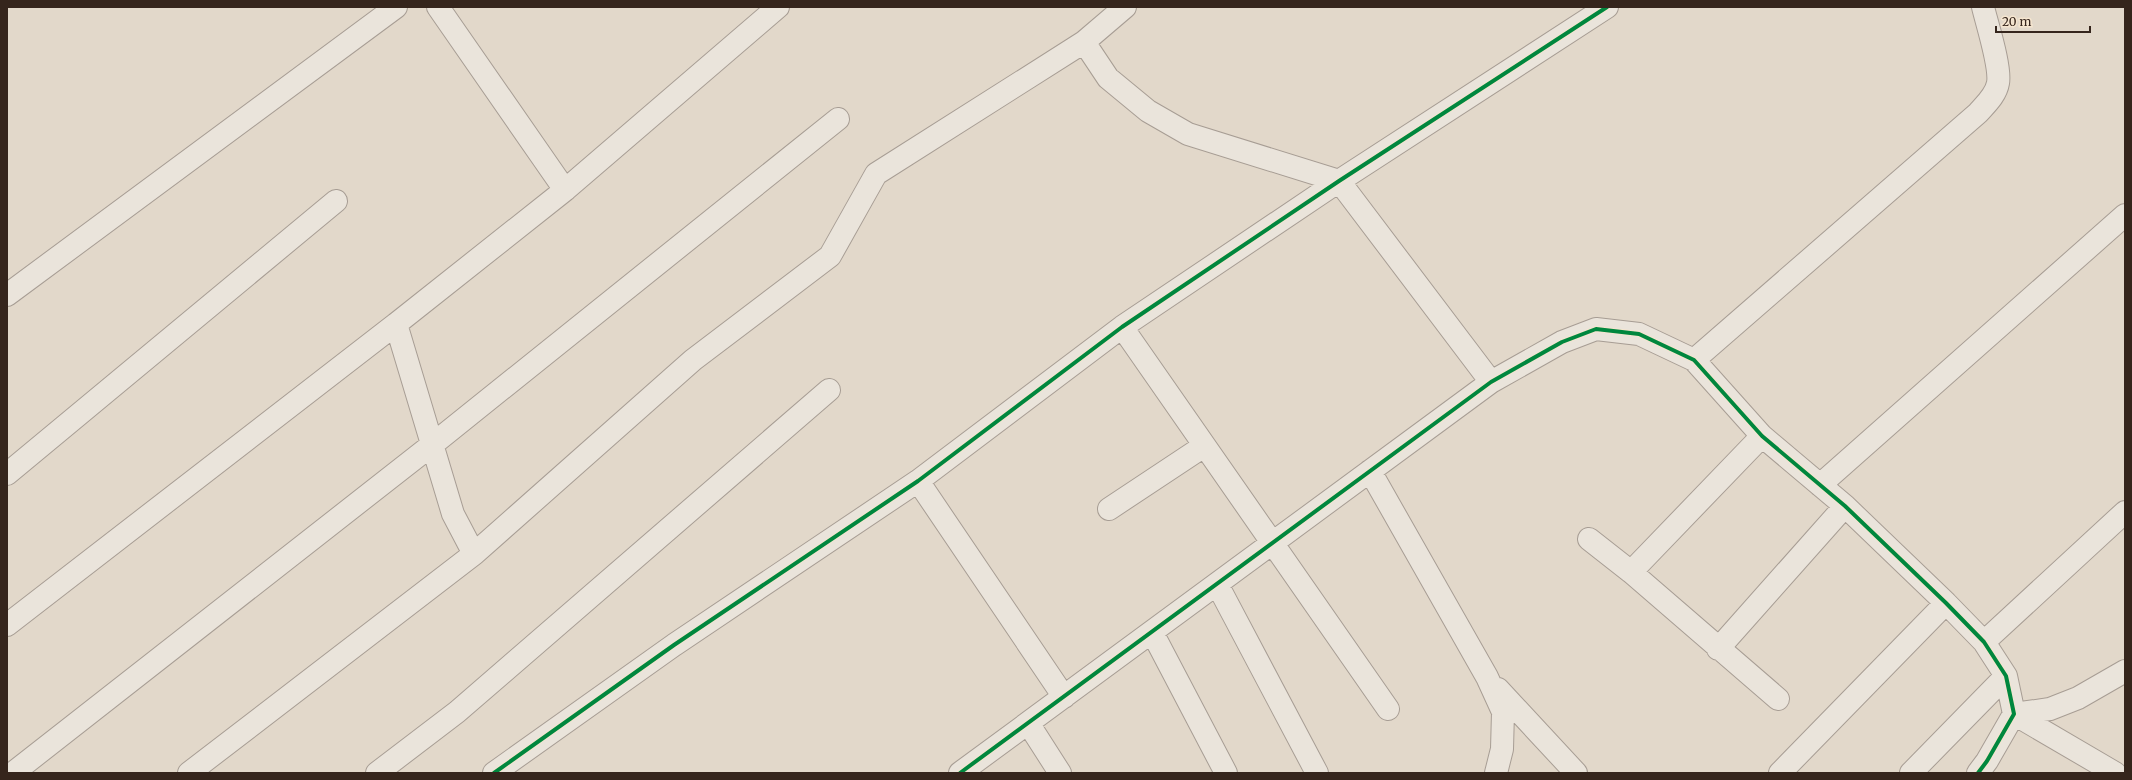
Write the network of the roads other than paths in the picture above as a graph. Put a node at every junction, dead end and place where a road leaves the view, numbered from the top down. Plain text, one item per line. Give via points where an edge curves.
1 (396, 7) edge
2 (438, 7) edge
3 (778, 7) edge
4 (1608, 7) edge
5 (1983, 7) edge
6 (1121, 8) edge
7 (373, 14) edge
8 (1084, 42) junction
9 (838, 119) dead end
10 (1339, 181) junction
11 (565, 190) junction
12 (336, 201) dead end
13 (2125, 215) edge
14 (7, 296) edge
15 (396, 324) junction
16 (1122, 327) junction
17 (1694, 360) junction
18 (1492, 382) junction
19 (829, 390) dead end
20 (1762, 436) junction
21 (433, 444) junction
22 (1204, 446) junction
23 (1370, 471) junction
24 (7, 474) edge
25 (918, 481) junction
26 (1820, 485) junction
27 (1845, 506) junction
28 (1110, 509) dead end
29 (2125, 512) edge
30 (1590, 539) dead end
31 (1272, 544) junction
32 (474, 554) junction
33 (1631, 572) junction
34 (1217, 584) junction
35 (1946, 603) junction
36 (7, 625) edge
37 (1152, 632) junction
38 (1984, 642) junction
39 (1718, 648) junction
40 (2125, 671) edge
41 (1487, 676) junction
42 (2006, 676) junction
43 (1064, 697) junction
44 (1778, 699) dead end
45 (1388, 709) dead end
46 (2014, 714) junction
47 (1028, 723) junction
48 (2125, 770) edge
49 (13, 773) edge
50 (190, 773) edge
51 (377, 773) edge
52 (494, 773) edge
53 (960, 773) edge
54 (1060, 773) edge
55 (1226, 773) edge
56 (1317, 773) edge
57 (1496, 773) edge
58 (1576, 773) edge
59 (1780, 773) edge
60 (1911, 773) edge
61 (1978, 773) edge
62 (2115, 773) edge
63 (2120, 773) edge

1 - 7 street
2 - 11 street
3 - 11 street
4 - 10 street
5 - 17 street via 1998,82 1992,97 1978,113
6 - 8 street
7 - 14 street
8 - 10 street via 1108,78 1148,111 1188,134
8 - 32 street via 876,174 830,256 693,360
9 - 21 street
10 - 16 street
10 - 18 street
11 - 15 street
12 - 24 street
13 - 26 street
15 - 21 street
15 - 36 street
16 - 22 street
16 - 25 street
17 - 18 street via 1639,334 1596,329 1562,342
17 - 20 street
18 - 23 street
19 - 51 street via 457,712
20 - 26 street
20 - 33 street
21 - 32 street via 452,514
21 - 49 street
22 - 28 street
22 - 31 street
23 - 31 street
23 - 41 street
25 - 43 street
25 - 52 street via 674,645
26 - 27 street
27 - 35 street
27 - 39 street
29 - 38 street
30 - 33 street
31 - 34 street
31 - 45 street
32 - 50 street
33 - 39 street
34 - 37 street
34 - 56 street
35 - 38 street
35 - 59 street
37 - 43 street
37 - 55 street
38 - 42 street
39 - 44 street
40 - 46 street via 2078,698 2057,706
41 - 57 street via 1503,712 1502,749
41 - 58 street
42 - 46 street
42 - 60 street
43 - 47 street
46 - 61 street
46 - 62 street
47 - 53 street
47 - 54 street
48 - 63 street

